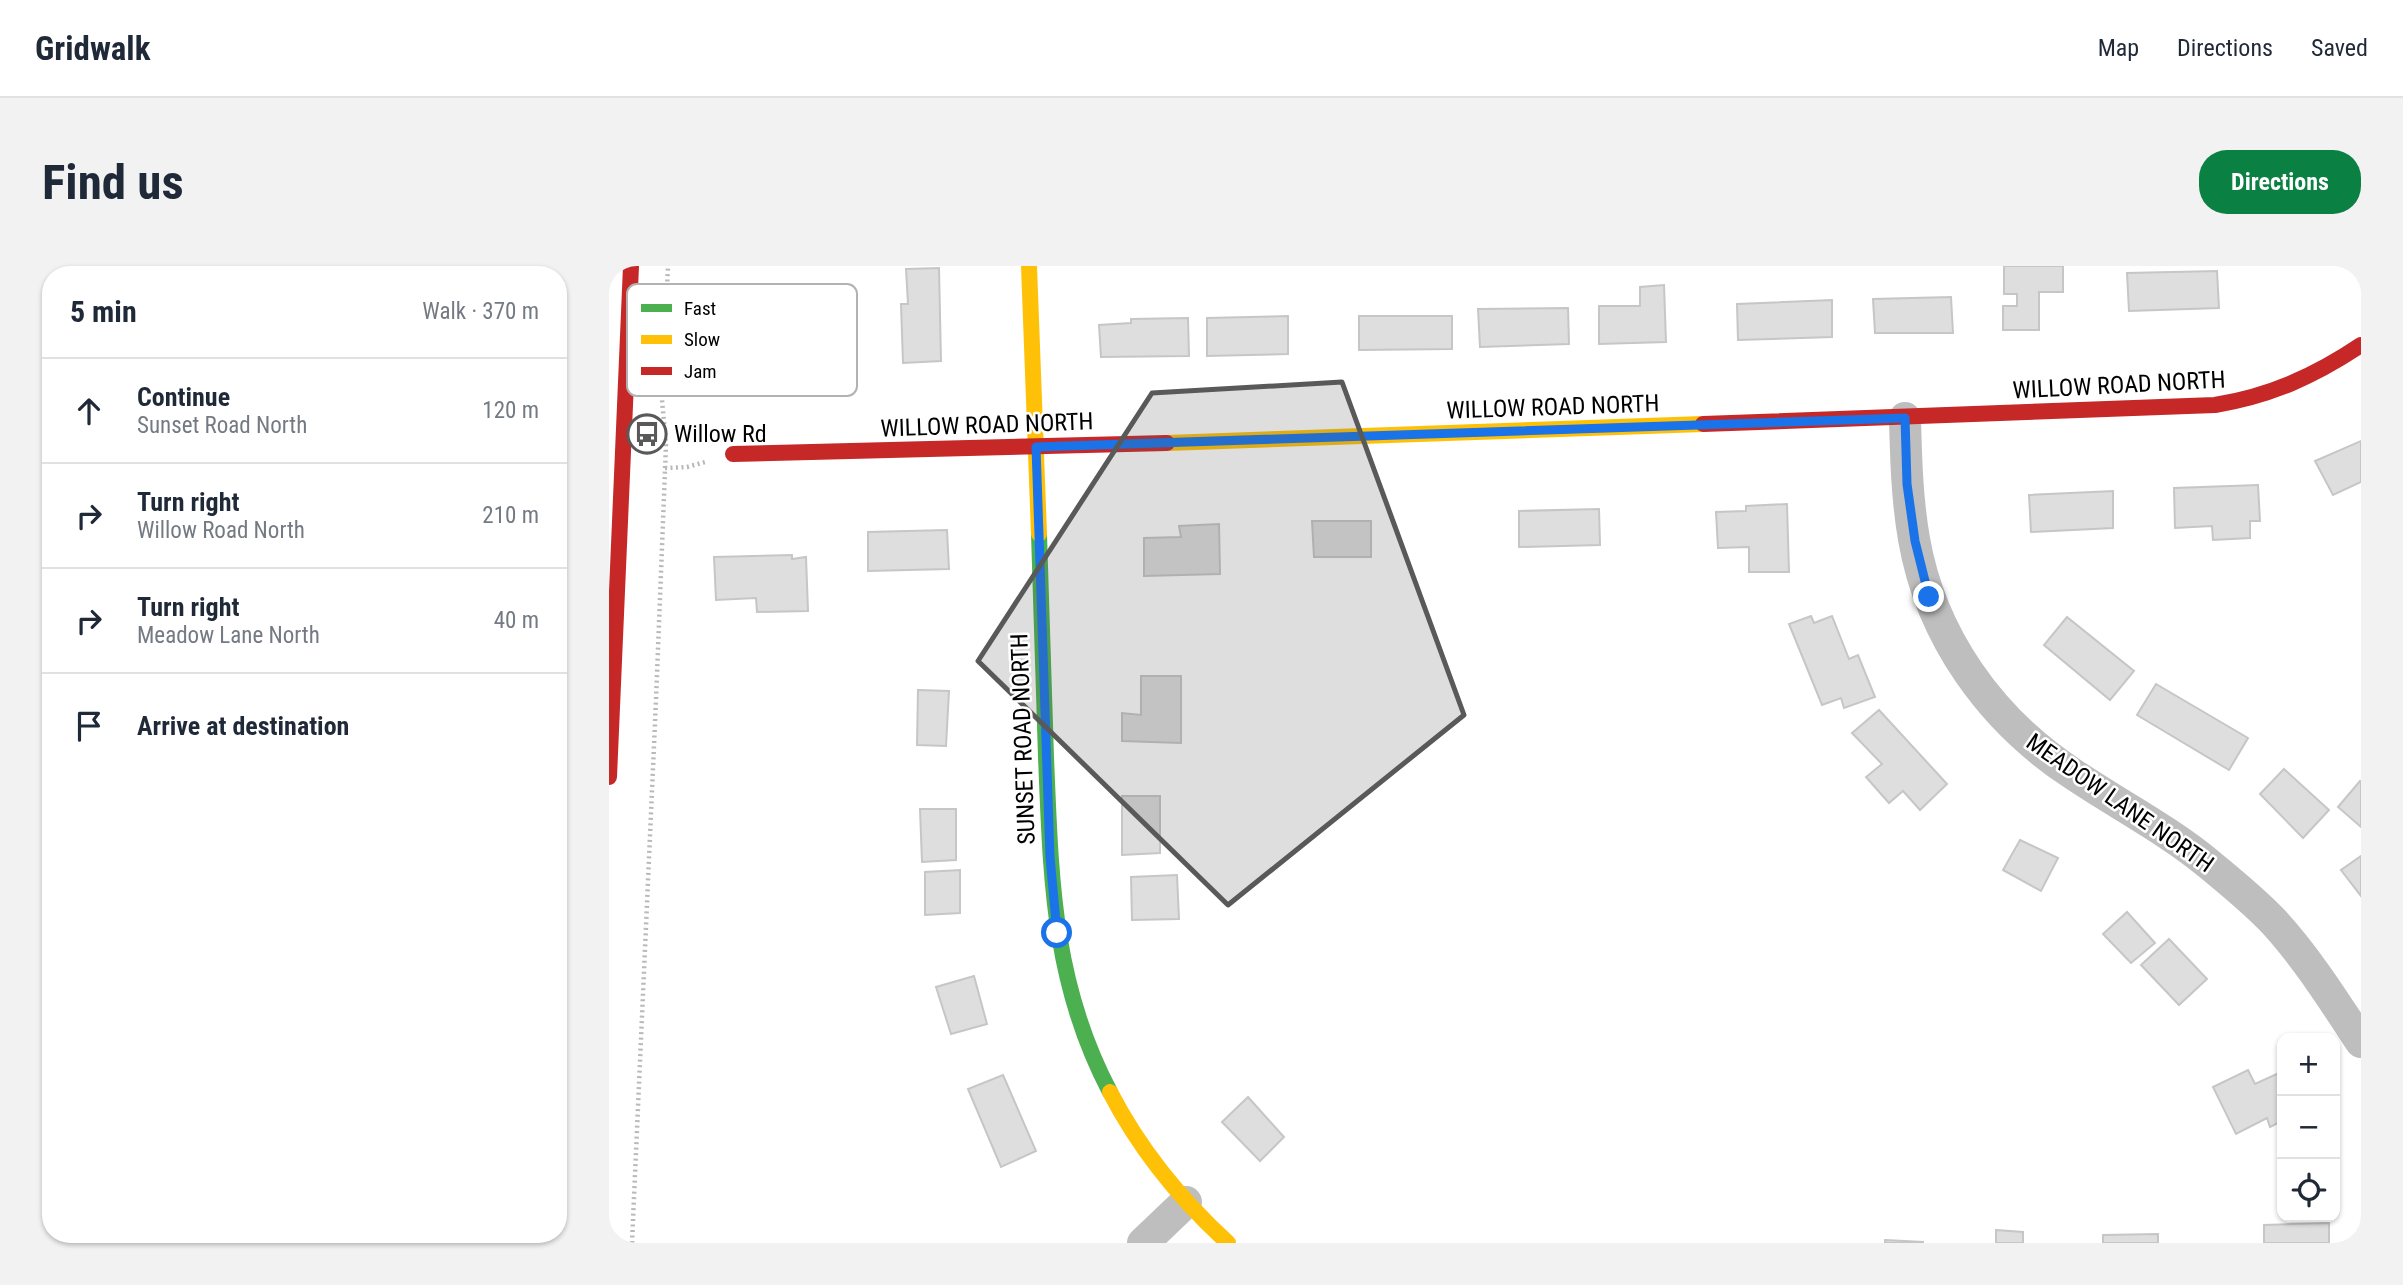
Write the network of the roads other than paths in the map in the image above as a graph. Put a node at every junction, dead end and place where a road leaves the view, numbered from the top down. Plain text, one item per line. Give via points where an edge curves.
1 (631, 266) edge
2 (1029, 266) edge
3 (630, 284) edge
4 (2361, 345) edge
5 (627, 359) edge
6 (1905, 418) junction
7 (1036, 447) junction
8 (733, 454) road end
9 (609, 777) edge
10 (2361, 1042) edge
11 (1186, 1202) junction
12 (1143, 1243) edge
13 (1228, 1243) edge

1 - 3 street
2 - 7 street, SUNSET ROAD NORTH
4 - 6 street, WILLOW ROAD NORTH via 2327,370 2273,394 2214,406
5 - 9 street
6 - 7 street, WILLOW ROAD NORTH
6 - 10 street, MEADOW LANE NORTH via 1907,484 1929,597 1954,651 1986,698 2072,774 2209,864 2273,921
7 - 8 street, WILLOW ROAD NORTH
7 - 11 street, SUNSET ROAD NORTH via 1050,857 1057,933 1075,1006 1101,1077 1141,1143
11 - 12 street
11 - 13 street, SUNSET ROAD NORTH

